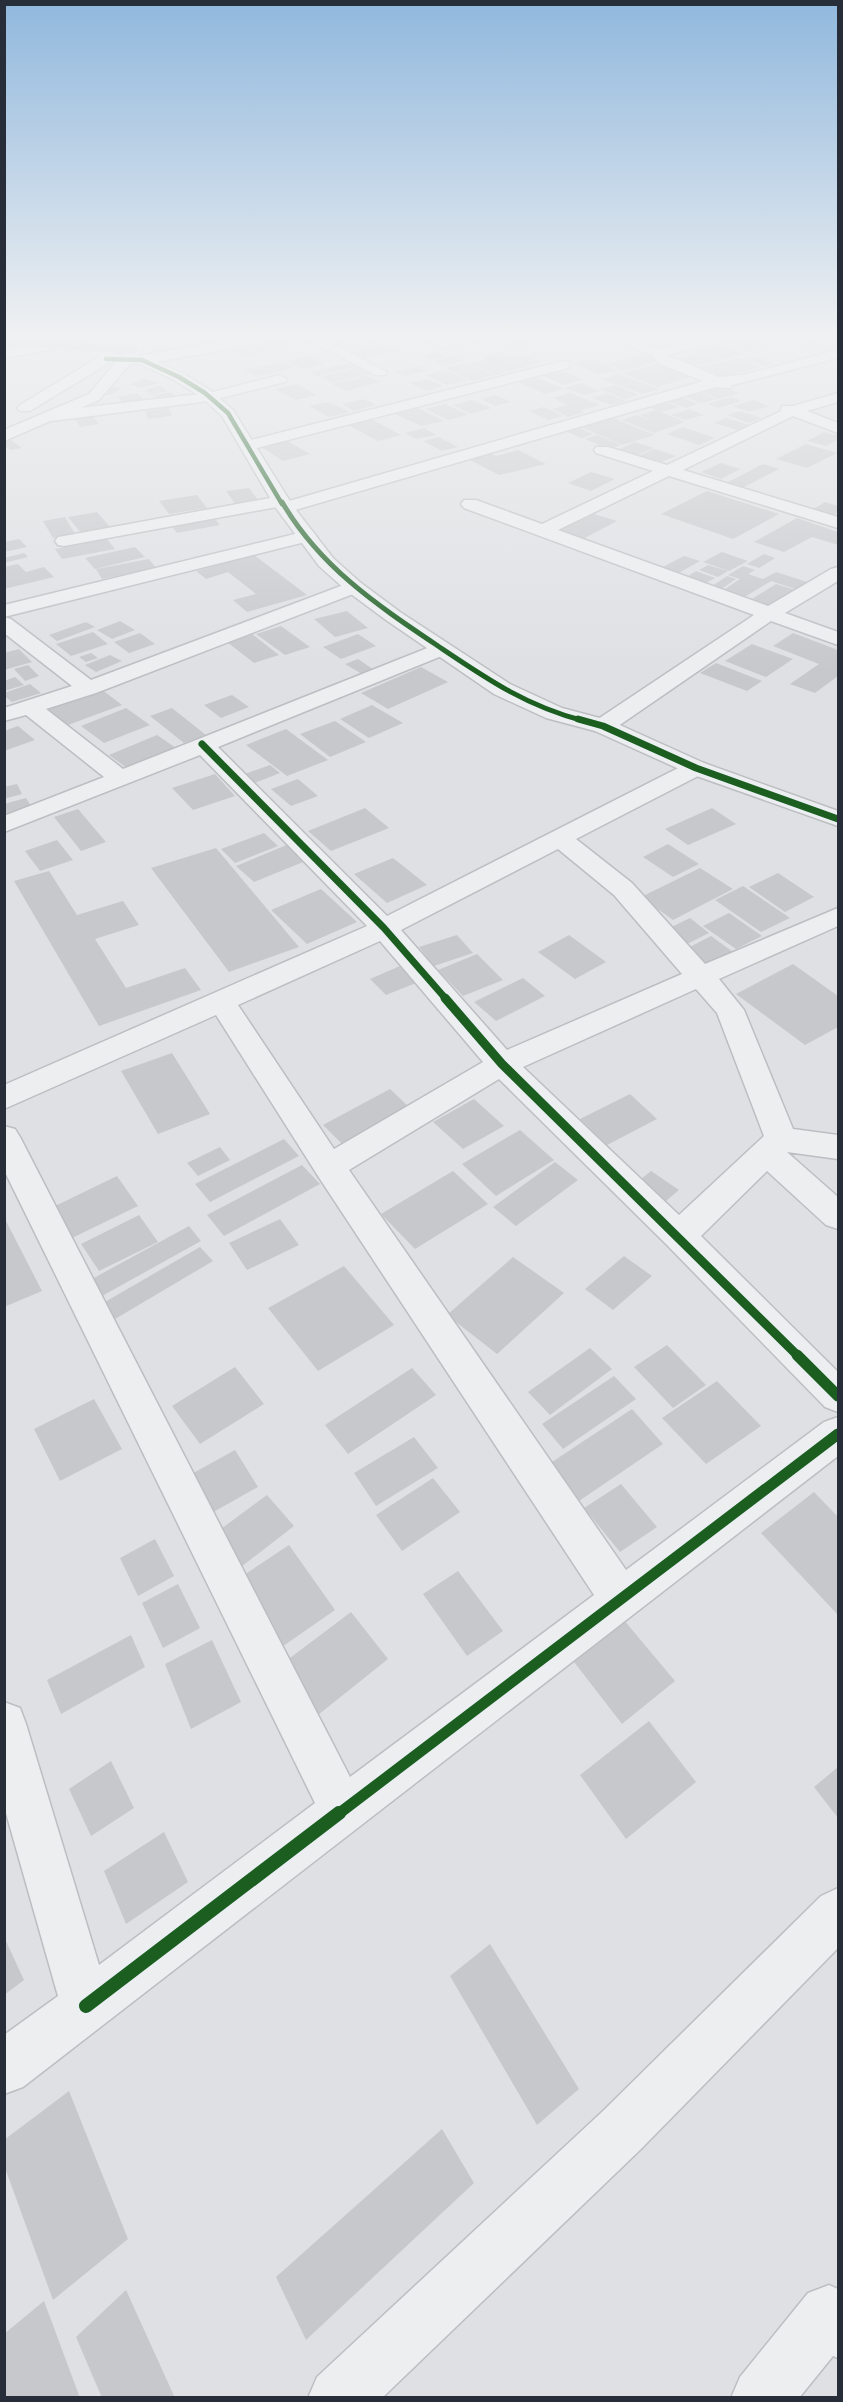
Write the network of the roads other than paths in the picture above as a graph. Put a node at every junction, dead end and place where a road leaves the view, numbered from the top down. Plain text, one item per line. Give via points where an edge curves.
1 (250, 446) edge
2 (489, 446) edge
3 (717, 446) edge
4 (602, 450) dead end
5 (666, 470) junction
6 (283, 504) junction
7 (470, 504) dead end
8 (838, 523) edge
9 (544, 530) junction
10 (307, 536) junction
11 (64, 541) dead end
12 (838, 573) edge
13 (354, 587) junction
14 (4, 611) edge
15 (770, 615) junction
16 (9, 632) edge
17 (838, 639) edge
18 (442, 649) junction
19 (88, 688) junction
20 (30, 707) junction
21 (4, 715) edge
22 (603, 726) junction
23 (202, 744) junction
24 (696, 768) junction
25 (120, 778) junction
26 (838, 819) edge
27 (4, 825) edge
28 (558, 837) junction
29 (838, 916) edge
30 (384, 928) junction
31 (700, 976) junction
32 (221, 1001) junction
33 (502, 1064) junction
34 (4, 1098) edge
35 (4, 1137) edge
36 (774, 1146) junction
37 (838, 1147) edge
38 (329, 1167) junction
39 (838, 1216) edge
40 (679, 1236) junction
41 (838, 1396) edge
42 (838, 1434) edge
43 (621, 1599) junction
44 (4, 1724) edge
45 (343, 1811) junction
46 (838, 1913) edge
47 (86, 2006) junction
48 (4, 2068) edge
49 (838, 2329) edge
50 (338, 2397) edge
51 (761, 2397) edge

1 - 6 street
2 - 6 street
3 - 5 street
4 - 5 street
5 - 8 street
5 - 9 street
6 - 10 street
6 - 11 street
7 - 9 street
9 - 15 street
10 - 13 street via 326,562
10 - 14 street
12 - 15 street
13 - 18 street
13 - 19 street
15 - 17 street
15 - 22 street
16 - 19 street
18 - 22 street via 502,689 554,713
18 - 23 street
19 - 20 street
20 - 21 street
20 - 25 street
22 - 24 street
23 - 25 street
23 - 30 street
24 - 26 street
24 - 28 street
25 - 27 street
28 - 30 street
28 - 31 street via 623,889
29 - 31 street
30 - 32 street
30 - 33 street
31 - 33 street
31 - 36 street via 730,1010
32 - 34 street
32 - 38 street
33 - 38 street
33 - 40 street
35 - 45 street
36 - 37 street
36 - 39 street
36 - 40 street
38 - 43 street
40 - 41 street
42 - 43 street
43 - 45 street
44 - 47 street
45 - 47 street
46 - 50 street via 622,2130
47 - 48 street
49 - 51 street via 829,2314

